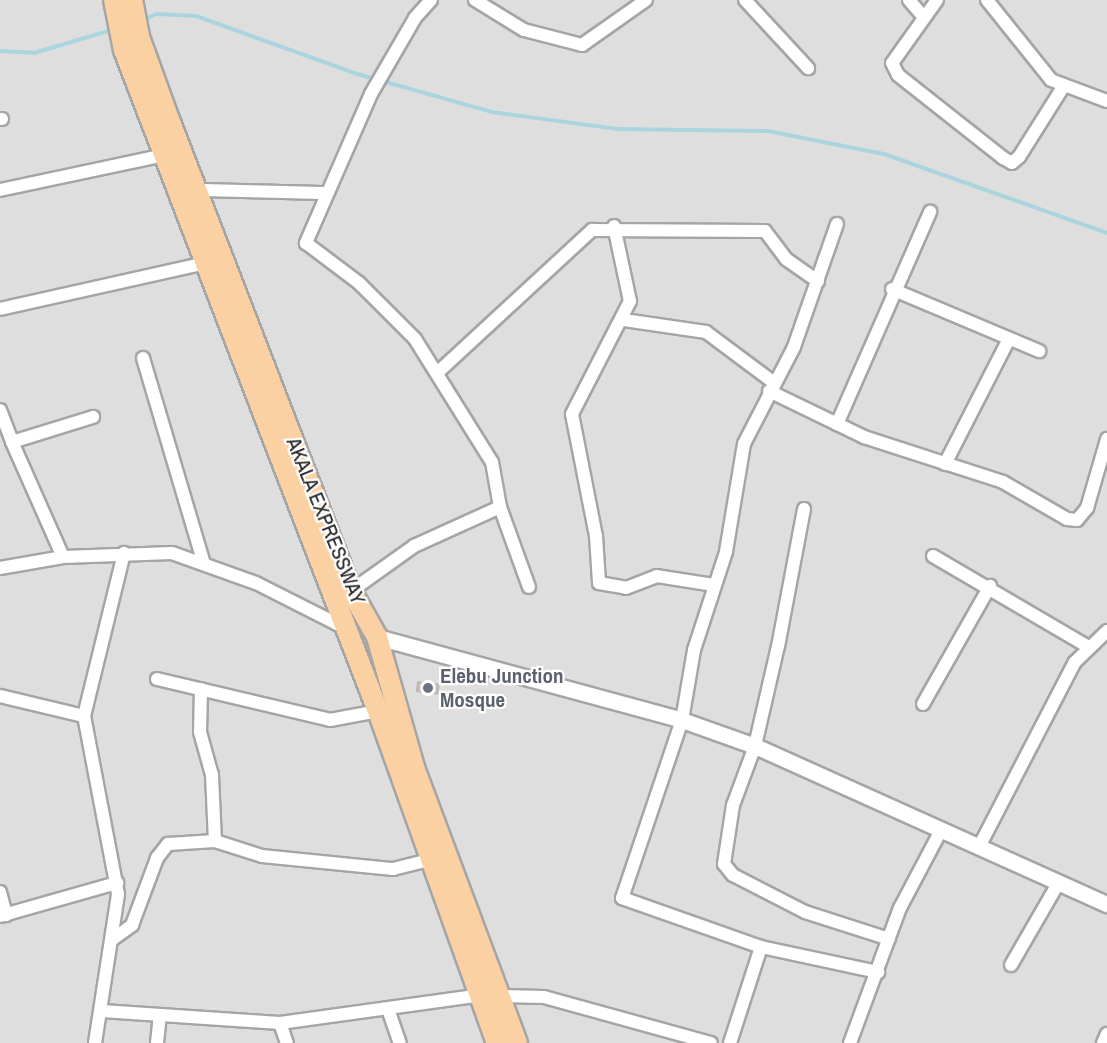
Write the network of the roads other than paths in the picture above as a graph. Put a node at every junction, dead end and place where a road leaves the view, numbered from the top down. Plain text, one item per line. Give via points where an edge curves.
1 (431, 0) edge
2 (475, 0) edge
3 (646, 0) edge
4 (745, 0) edge
5 (909, 0) edge
6 (937, 0) edge
7 (987, 0) edge
8 (126, 7) edge
9 (921, 14) junction
10 (131, 43) junction
11 (808, 68) dead end
12 (1063, 87) junction
13 (1107, 101) edge
14 (165, 154) junction
15 (0, 190) edge
16 (199, 190) junction
17 (326, 193) junction
18 (930, 212) dead end
19 (837, 225) dead end
20 (614, 226) junction
21 (205, 263) junction
22 (818, 281) junction
23 (892, 289) junction
24 (0, 309) edge
25 (624, 320) junction
26 (1009, 339) junction
27 (1039, 351) dead end
28 (143, 358) dead end
29 (437, 373) junction
30 (771, 386) junction
31 (0, 410) edge
32 (93, 417) dead end
33 (837, 424) junction
34 (1107, 439) edge
35 (12, 442) junction
36 (945, 464) junction
37 (500, 507) junction
38 (804, 509) dead end
39 (124, 553) junction
40 (63, 556) junction
41 (933, 556) dead end
42 (203, 561) junction
43 (0, 568) edge
44 (714, 585) junction
45 (990, 586) junction
46 (529, 587) dead end
47 (351, 591) junction
48 (341, 626) junction
49 (1107, 631) edge
50 (377, 637) junction
51 (1087, 646) junction
52 (157, 679) dead end
53 (201, 689) junction
54 (0, 696) edge
55 (923, 704) dead end
56 (378, 711) junction
57 (84, 716) junction
58 (682, 720) junction
59 (755, 746) junction
60 (407, 773) junction
61 (940, 831) junction
62 (215, 842) junction
63 (980, 845) junction
64 (429, 861) junction
65 (117, 882) junction
66 (1059, 882) junction
67 (0, 892) edge
68 (1107, 904) edge
69 (3, 916) edge
70 (113, 939) junction
71 (889, 939) junction
72 (761, 947) junction
73 (1011, 965) dead end
74 (878, 972) junction
75 (491, 995) junction
76 (388, 1010) junction
77 (102, 1011) junction
78 (160, 1015) junction
79 (280, 1023) junction
80 (95, 1043) edge
81 (157, 1043) edge
82 (287, 1043) edge
83 (400, 1043) edge
84 (497, 1043) edge
85 (516, 1043) edge
86 (711, 1043) edge
87 (730, 1043) edge
88 (850, 1043) edge

1 - 17 street via 371,94
2 - 3 street via 524,30 582,45
4 - 11 street
5 - 9 street
6 - 9 street
7 - 12 street via 1034,60
8 - 10 main road, AKALA EXPRESSWAY
9 - 12 street via 892,63 898,75 1012,163
10 - 14 main road, AKALA EXPRESSWAY
10 - 16 main road, AKALA EXPRESSWAY
12 - 13 street
14 - 15 street
14 - 21 main road, AKALA EXPRESSWAY
16 - 17 street
16 - 47 main road, AKALA EXPRESSWAY
17 - 29 street via 308,247 392,312
18 - 23 street
19 - 22 street
20 - 22 street via 765,231 786,259
20 - 25 street via 630,301
20 - 29 street via 585,233
21 - 24 street
21 - 48 main road, AKALA EXPRESSWAY
22 - 30 street via 794,347
23 - 26 street
23 - 33 street
25 - 30 street via 706,332
25 - 44 street via 572,410 596,536 599,584 626,588 657,576
26 - 27 street
26 - 36 street
28 - 42 street
29 - 37 street via 492,462
30 - 33 street
30 - 44 street via 744,444 729,534
31 - 35 street
32 - 35 street
33 - 36 street
34 - 36 street via 1087,508 1077,520 1003,482
35 - 40 street
37 - 46 street
37 - 47 street via 414,546
38 - 59 street
39 - 40 street
39 - 42 street via 172,553
39 - 57 street
40 - 43 street
41 - 45 street
42 - 48 street
44 - 58 street
45 - 51 street
45 - 55 street
47 - 50 main road, AKALA EXPRESSWAY
48 - 56 main road, AKALA EXPRESSWAY
49 - 51 street
50 - 58 street
50 - 60 main road, AKALA EXPRESSWAY
51 - 63 street
52 - 53 street
53 - 56 street via 330,720
53 - 62 street via 200,732 213,775
54 - 57 street
56 - 60 main road, AKALA EXPRESSWAY
57 - 65 street
58 - 59 street
58 - 72 street via 622,898
59 - 61 street
59 - 71 street via 729,825 723,856 727,870 805,912
60 - 64 main road, AKALA EXPRESSWAY
60 - 75 main road, AKALA EXPRESSWAY
61 - 63 street
61 - 71 street
62 - 64 street via 262,856 360,867 393,869
62 - 70 street via 168,844 162,850 132,926
63 - 66 street
64 - 75 main road, AKALA EXPRESSWAY
65 - 69 street
65 - 70 street
66 - 68 street
66 - 73 street
67 - 69 street
70 - 77 street
71 - 74 street
72 - 74 street
72 - 87 street
74 - 88 street
75 - 76 street
75 - 84 main road, AKALA EXPRESSWAY
75 - 85 main road, AKALA EXPRESSWAY
75 - 86 street via 544,997
76 - 79 street
76 - 83 street
77 - 78 street
77 - 80 street
78 - 79 street
78 - 81 street
79 - 82 street

